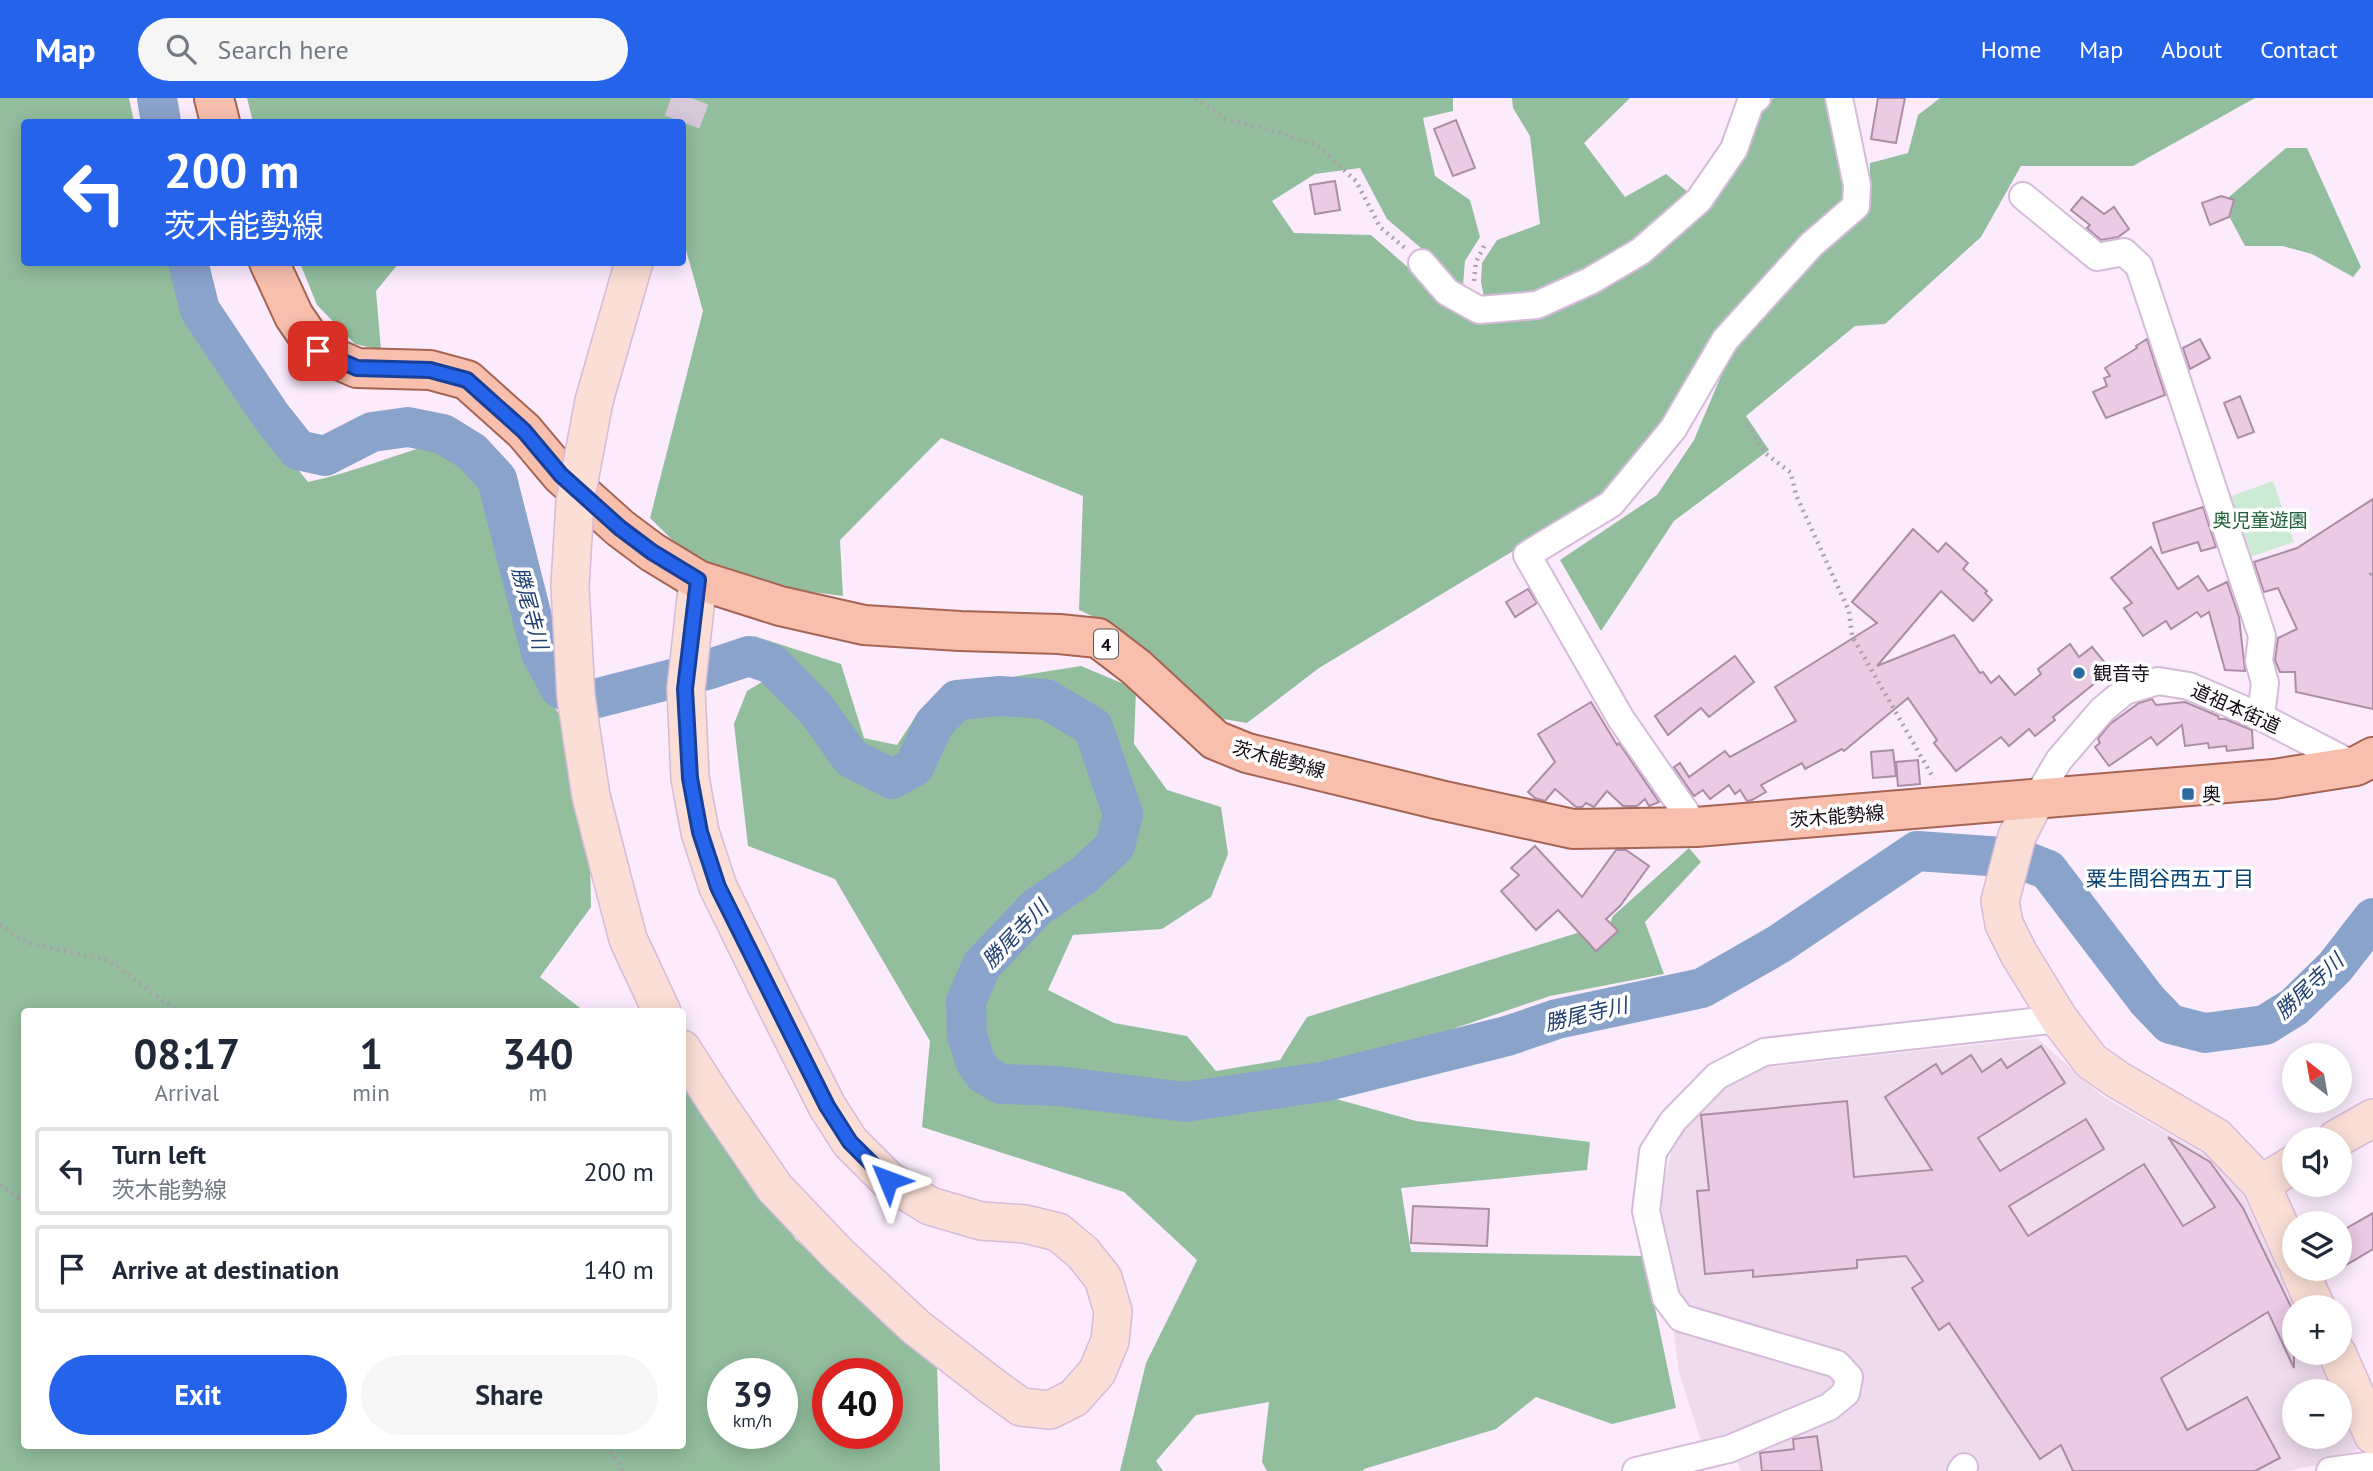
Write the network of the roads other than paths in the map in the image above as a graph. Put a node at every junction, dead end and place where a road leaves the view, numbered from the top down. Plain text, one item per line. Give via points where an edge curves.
1 (214, 98) edge
2 (1757, 98) edge
3 (1839, 98) edge
4 (219, 119) edge
5 (2023, 196) dead end
6 (1422, 262) road end
7 (271, 266) edge
8 (633, 266) edge
9 (696, 596) junction
10 (2261, 717) junction
11 (2364, 761) edge
12 (2036, 799) junction
13 (1696, 827) junction
14 (660, 1008) edge
15 (2059, 1019) junction
16 (686, 1055) edge
17 (2373, 1118) edge
18 (2352, 1130) edge
19 (2282, 1171) edge
20 (2261, 1184) junction
21 (2282, 1231) edge
22 (2342, 1365) edge
23 (2373, 1436) edge
24 (2373, 1465) edge
25 (1636, 1471) edge
26 (2330, 1471) edge

1 - 4 main road
2 - 6 street via 1750,104 1734,149 1699,200 1641,251 1590,281 1537,305 1479,310 1447,292
3 - 13 street via 1857,185 1856,206 1811,245 1725,340 1674,429 1611,504 1527,555 1621,719
5 - 10 street via 2097,257 2124,252 2139,266 2262,636 2259,661 2265,683
7 - 9 main road, 茨木能勢線 / 4 via 294,316 318,351 357,368 430,370 467,380 524,431 561,475
8 - 14 street, bridge via 594,401 575,502 570,586 576,696 591,796 628,939
9 - 13 main road, 茨木能勢線 / 4 via 780,606 864,625 1098,638 1215,740 1247,753 1573,829
9 - 16 street via 685,689 690,778 700,832 718,887 827,1106 850,1142 888,1180 930,1206 981,1221 1025,1224 1058,1233 1083,1253 1103,1278 1113,1311 1110,1341 1097,1372 1074,1398 1050,1410 1021,1407 992,1386 916,1326 775,1188
10 - 11 street, 道祖本街道
10 - 12 street, 道祖本街道 via 2189,686 2158,681 2125,691 2059,760
11 - 12 main road, 茨木能勢線 / 4 via 2274,779
12 - 13 main road, 茨木能勢線 / 4
12 - 15 street via 2017,836 2000,901 2004,924
15 - 20 street via 2091,1061 2216,1138
15 - 25 street via 1764,1052 1717,1076 1673,1121 1653,1152 1646,1211 1665,1298 1681,1318 1837,1364 1849,1377 1846,1393 1829,1407 1730,1449
17 - 18 street
19 - 20 street
20 - 21 street
22 - 23 street
24 - 26 street

